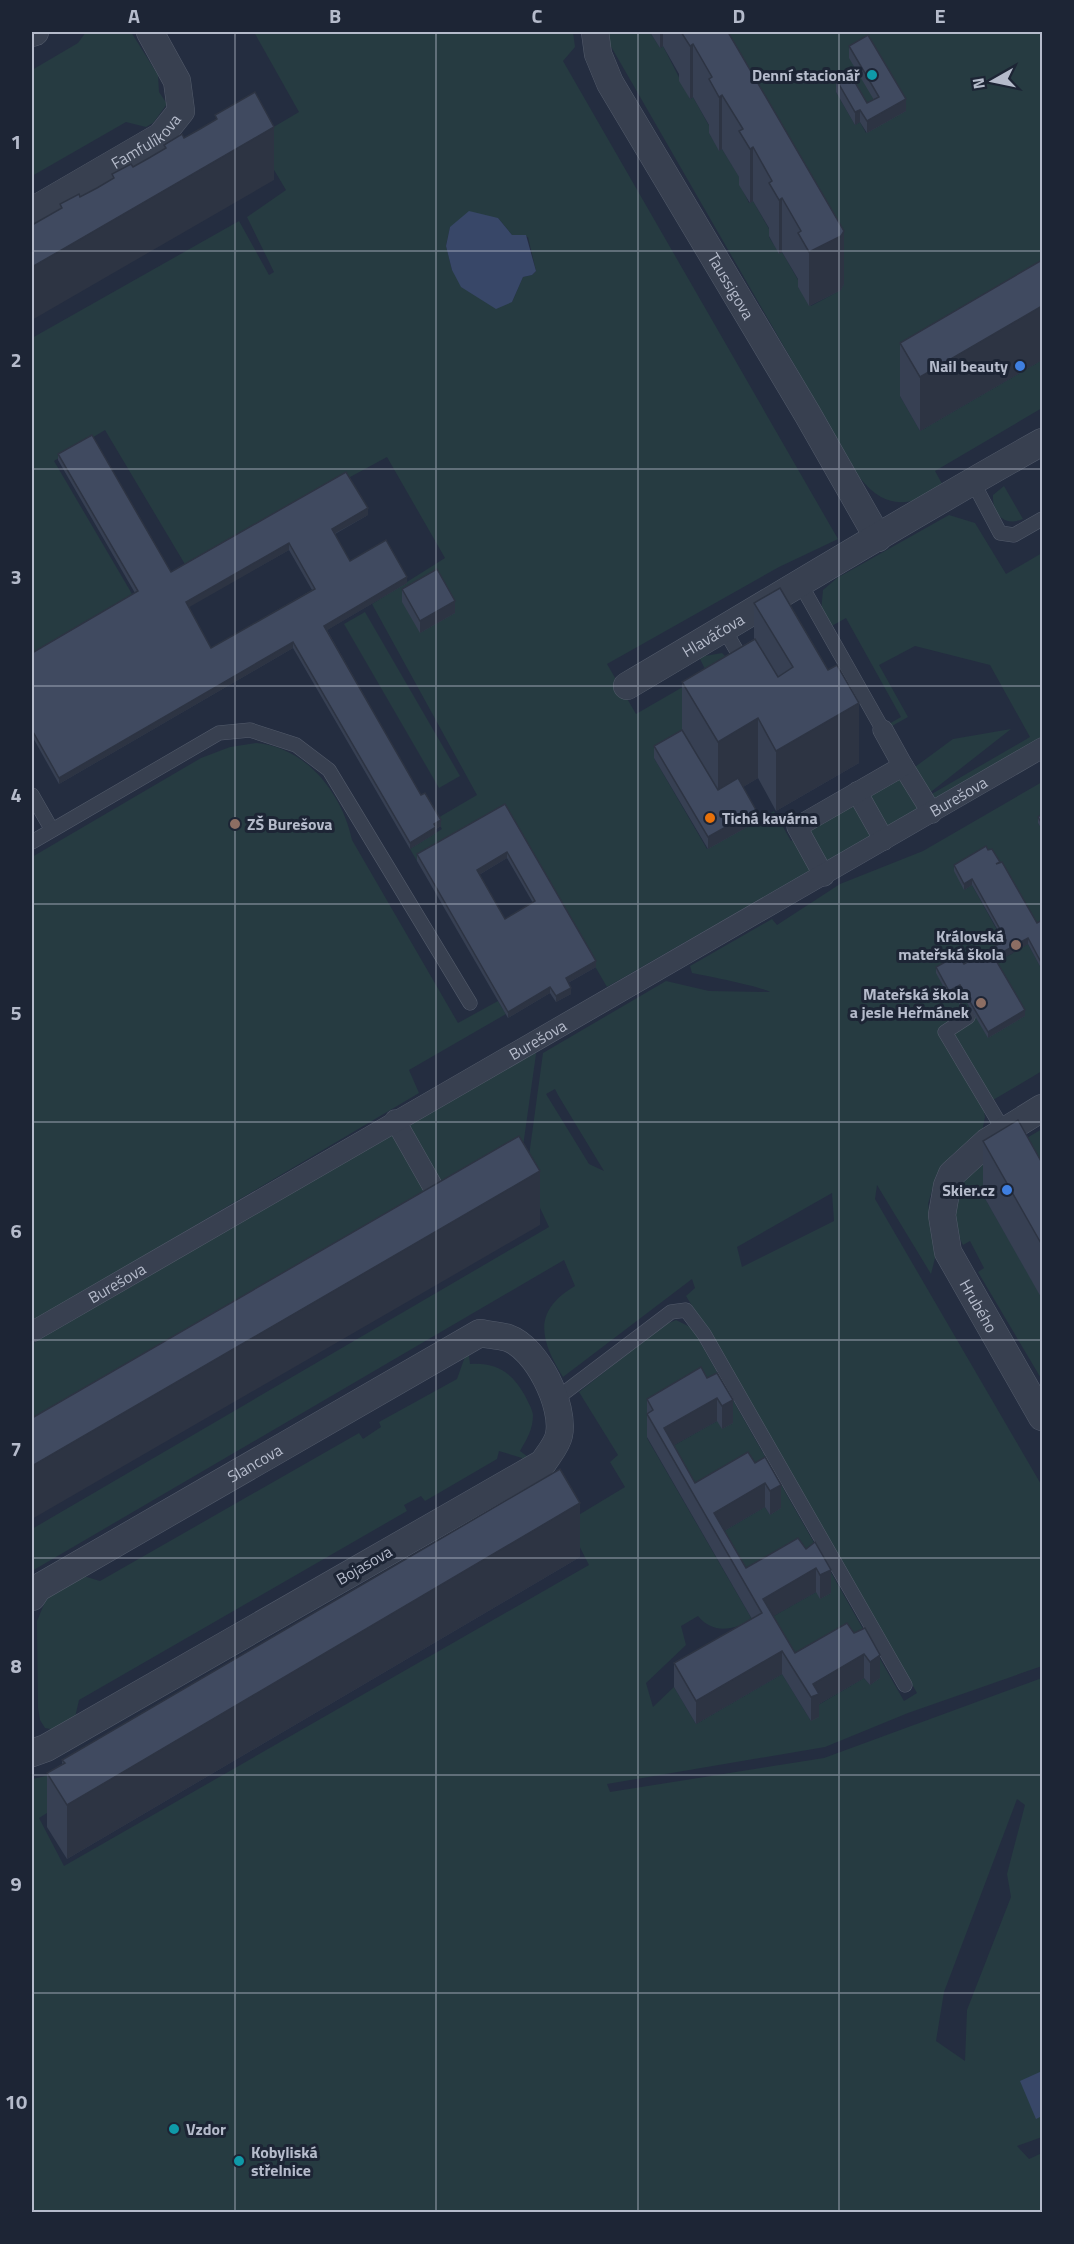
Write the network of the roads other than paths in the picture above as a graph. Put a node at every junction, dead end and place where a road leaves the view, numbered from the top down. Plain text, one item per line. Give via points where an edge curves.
1 (150, 32) edge
2 (595, 32) edge
3 (32, 211) edge
4 (1042, 442) edge
5 (973, 482) junction
6 (1042, 519) edge
7 (878, 538) junction
8 (801, 585) junction
9 (724, 629) junction
10 (754, 681) edge
11 (627, 686) dead end
12 (883, 729) joint
13 (1042, 748) edge
14 (903, 766) junction
15 (857, 792) junction
16 (32, 795) edge
17 (932, 813) junction
18 (52, 830) junction
19 (884, 840) junction
20 (32, 842) edge
21 (824, 876) junction
22 (470, 1003) dead end
23 (968, 1017) dead end
24 (1042, 1108) edge
25 (395, 1120) junction
26 (1004, 1131) junction
27 (454, 1225) edge
28 (32, 1332) edge
29 (480, 1334) joint
30 (556, 1399) junction
31 (1042, 1417) edge
32 (32, 1597) edge
33 (905, 1685) dead end
34 (32, 1753) edge

1 - 3 street, Famfulíkova via 177,81 181,111 161,136
2 - 7 street, Taussigova via 598,54 610,83
4 - 5 street, Hlaváčova
5 - 6 lane via 1000,533 1014,535
5 - 7 street, Hlaváčova
7 - 8 street, Hlaváčova
8 - 9 street, Hlaváčova
8 - 12 lane
9 - 10 lane
9 - 11 street, Hlaváčova
12 - 14 street
13 - 17 street, Burešova
14 - 15 street
14 - 17 street
15 - 19 street
15 - 21 street via 797,827
16 - 18 lane
17 - 19 street, Burešova
18 - 20 lane
18 - 22 lane via 219,733 249,730 296,745 329,770
19 - 21 street, Burešova
21 - 25 street, Burešova
23 - 26 lane via 945,1032
24 - 26 street
25 - 27 street
25 - 28 street, Burešova
26 - 31 street, Hrubého via 952,1174 942,1215 948,1252
29 - 30 street, Bojasova via 509,1338 528,1351
29 - 32 street, Slancova via 38,1588
30 - 33 lane via 671,1312 686,1310 704,1334
30 - 34 street, Bojasova via 561,1416 558,1438 543,1463

